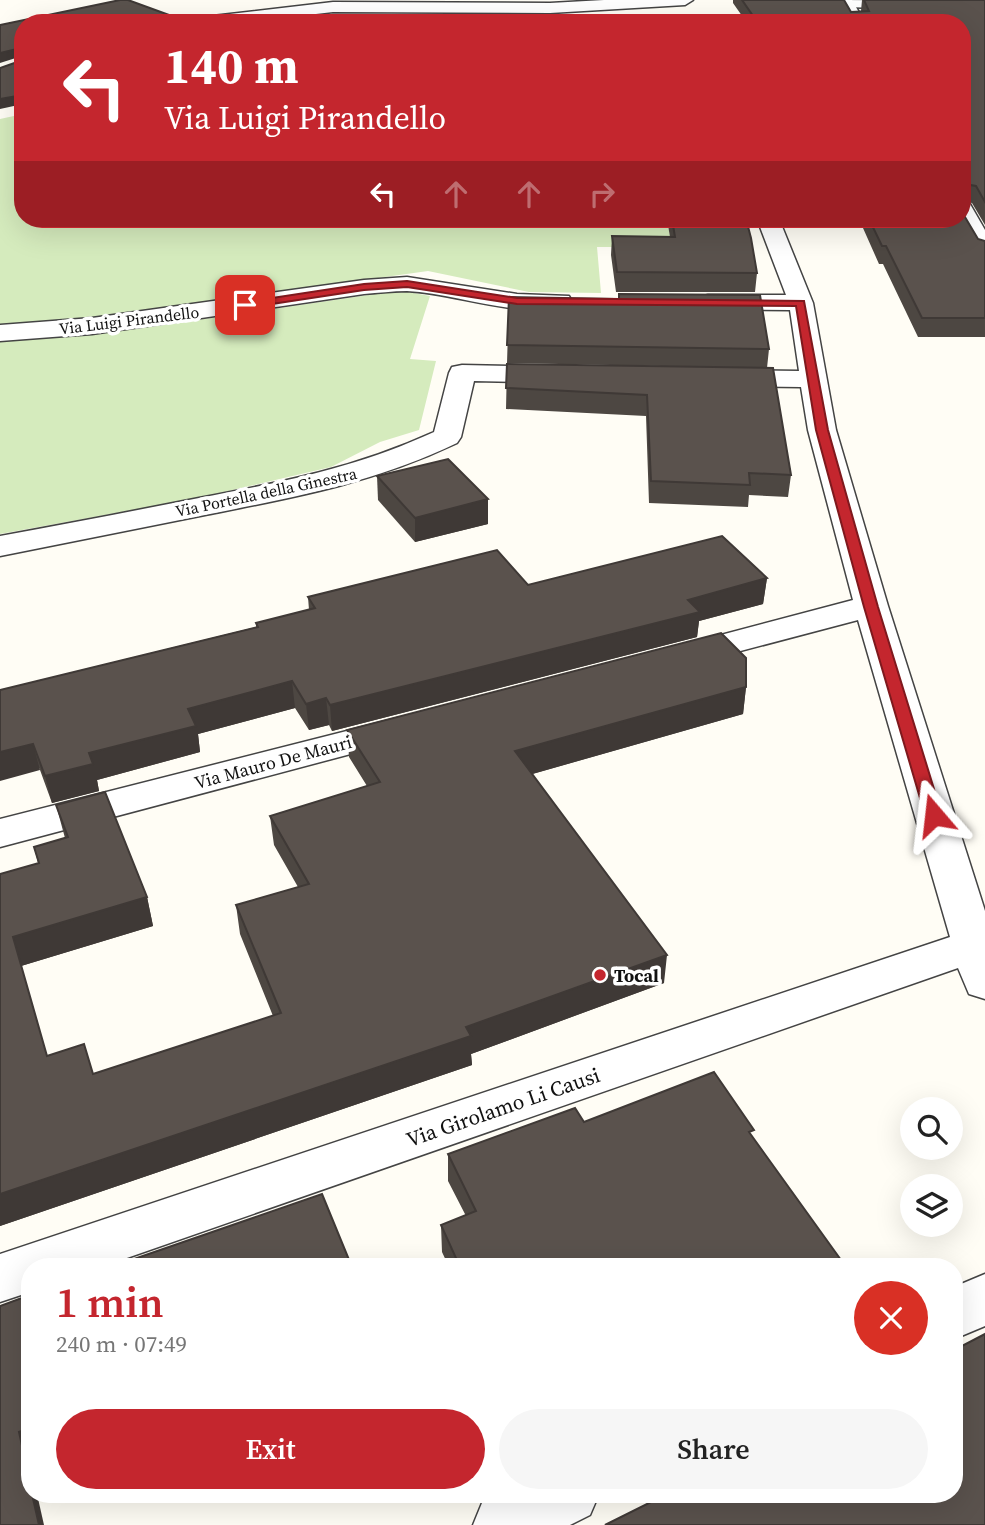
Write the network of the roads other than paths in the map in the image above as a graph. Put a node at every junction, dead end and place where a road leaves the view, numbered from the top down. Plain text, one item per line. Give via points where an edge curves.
1 (845, 1) edge
2 (687, 4) edge
3 (985, 6) edge
4 (273, 14) edge
5 (971, 225) edge
6 (771, 228) edge
7 (985, 251) edge
8 (584, 301) edge
9 (679, 302) edge
10 (800, 303) junction
11 (0, 333) edge
12 (584, 375) edge
13 (692, 377) edge
14 (813, 380) junction
15 (0, 546) edge
16 (871, 607) junction
17 (643, 666) edge
18 (429, 722) edge
19 (0, 833) edge
20 (979, 964) edge
21 (59, 1258) edge
22 (21, 1271) edge
23 (0, 1278) edge
24 (985, 1299) edge
25 (963, 1310) edge
26 (550, 1503) edge
27 (504, 1525) edge

1 - 3 street
2 - 4 street via 333,7
5 - 7 street
6 - 10 street
8 - 11 street, Via Luigi Pirandello via 517,301 407,284 105,325
9 - 10 street
10 - 14 street
12 - 15 street, Via Portella della Ginestra via 463,373 447,437 404,457 293,489
13 - 14 street
14 - 16 street via 822,430
16 - 17 street
16 - 20 street
18 - 19 street, Via Mauro De Mauri
20 - 21 street, Via Girolamo Li Causi
22 - 23 street, Via Girolamo Li Causi
24 - 25 street
26 - 27 street

